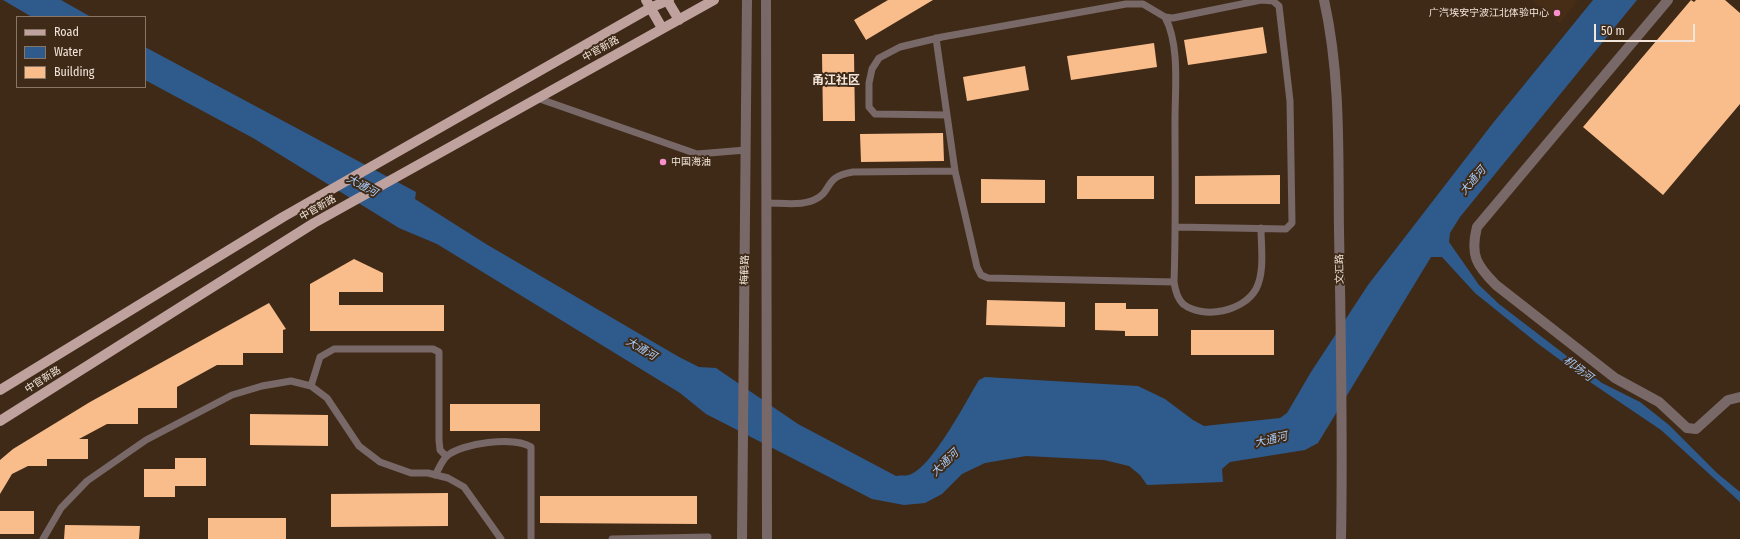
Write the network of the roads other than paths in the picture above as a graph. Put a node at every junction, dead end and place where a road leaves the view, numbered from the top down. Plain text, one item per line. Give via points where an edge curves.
1 (668, 0) edge
2 (714, 0) edge
3 (747, 0) edge
4 (766, 0) edge
5 (1262, 0) edge
6 (1324, 0) edge
7 (1668, 0) edge
8 (648, 4) edge
9 (1165, 18) junction
10 (679, 20) junction
11 (662, 28) junction
12 (936, 38) junction
13 (537, 98) junction
14 (947, 115) junction
15 (746, 150) junction
16 (955, 171) junction
17 (767, 203) junction
18 (1176, 227) junction
19 (1260, 228) junction
20 (1174, 282) junction
21 (312, 386) junction
22 (0, 390) edge
23 (1740, 397) edge
24 (0, 421) edge
25 (446, 456) junction
26 (435, 475) junction
27 (708, 537) dead end
28 (43, 539) edge
29 (502, 539) edge
30 (531, 539) edge
31 (612, 539) edge
32 (742, 539) edge
33 (767, 539) edge
34 (1341, 539) edge

1 - 8 main road, 中官新路
1 - 10 main road
2 - 10 main road, 中官新路
3 - 15 street, 梅鹤路
4 - 17 street
5 - 9 lane
5 - 19 lane via 1273,1 1279,6 1290,101 1292,223 1286,228
6 - 34 street, 文汇路 via 1338,109
7 - 23 street via 1477,227 1473,244 1476,260 1484,274 1496,285 1615,378 1659,402 1687,428 1696,429 1728,400
8 - 11 main road
8 - 22 main road, 中官新路 via 283,217
9 - 12 lane via 1143,4 1126,4
9 - 18 lane via 1171,27 1173,40
10 - 11 main road, 中官新路
11 - 13 main road, 中官新路
12 - 14 lane
12 - 14 lane via 900,47 879,58 872,69 869,83 869,107 875,114
13 - 15 lane via 697,154
13 - 24 main road, 中官新路 via 314,223
14 - 16 lane
15 - 32 street, 梅鹤路
16 - 17 lane via 840,174 831,180 824,192 815,200
16 - 20 lane via 981,275 988,278
17 - 33 street
18 - 19 lane
18 - 20 lane
19 - 20 lane via 1260,275 1256,289 1247,302 1213,312 1198,311 1182,303
21 - 25 lane via 320,357 334,349 433,349 439,352 439,440 440,450
21 - 26 lane via 327,398 360,446 380,462 411,473
21 - 28 lane via 291,381 232,395 146,440 87,481 61,508
25 - 26 lane
25 - 30 lane via 460,448 490,442 526,443 531,447
26 - 29 lane via 448,478 464,488
27 - 31 lane

